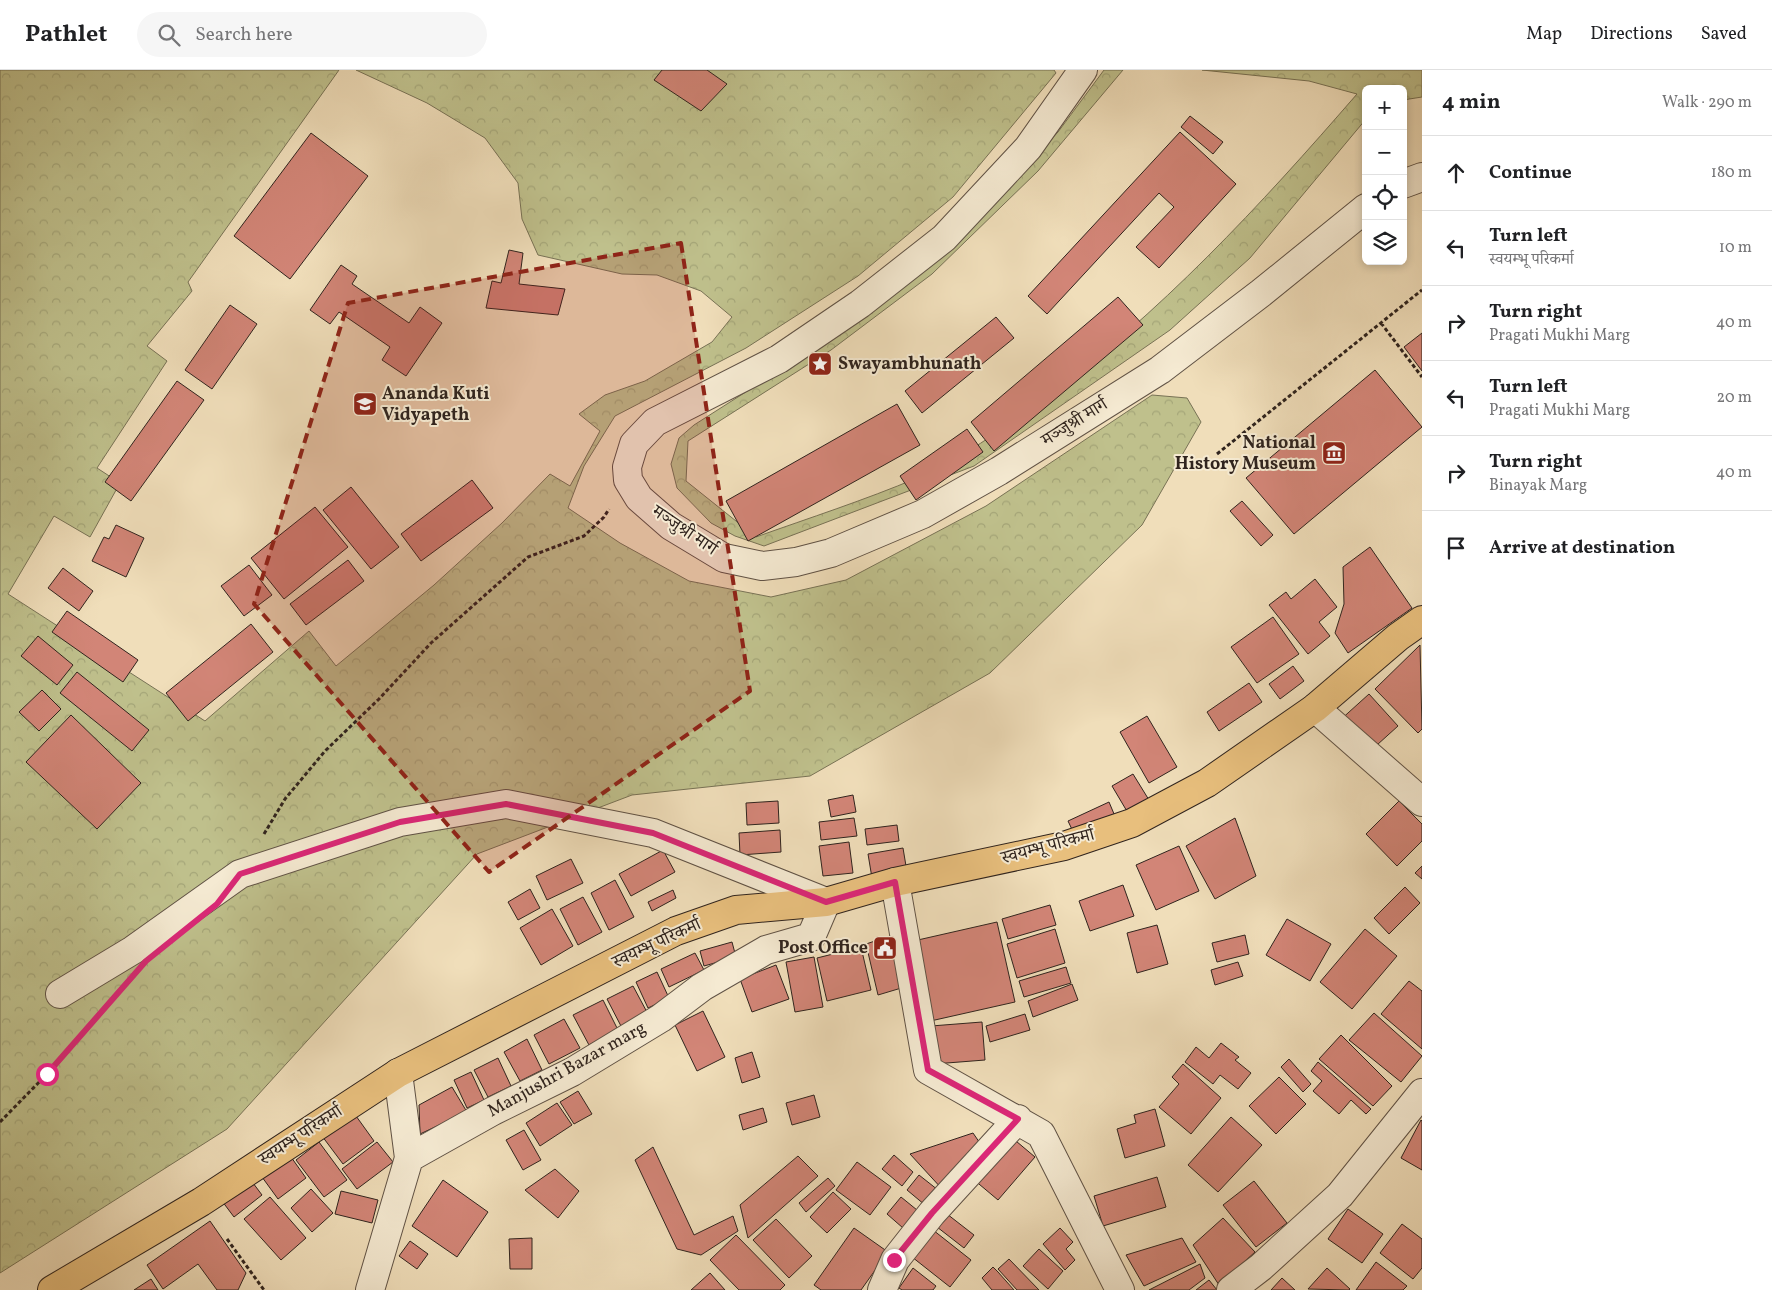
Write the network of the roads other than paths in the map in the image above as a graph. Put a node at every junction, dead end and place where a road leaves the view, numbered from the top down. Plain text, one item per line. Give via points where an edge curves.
1 (1083, 70) edge
2 (1422, 177) edge
3 (1407, 183) edge
4 (1362, 211) edge
5 (1422, 620) edge
6 (1315, 708) junction
7 (1422, 802) edge
8 (895, 882) junction
9 (826, 902) junction
10 (60, 994) dead end
11 (398, 1073) junction
12 (1422, 1093) edge
13 (1018, 1119) junction
14 (409, 1158) junction
15 (52, 1290) edge
16 (370, 1290) edge
17 (882, 1290) edge
18 (1120, 1290) edge
19 (1231, 1290) edge

1 - 4 street, मञ्जुश्री मार्ग via 1028,148 944,238 860,304 779,359 655,422 634,444 627,467 628,480 639,498 671,526 724,558 762,566 831,554 923,514 999,471 1160,370
2 - 3 street
5 - 6 main road, स्वयम्भू परिकर्मा
6 - 7 street
6 - 8 main road, स्वयम्भू परिकर्मा via 1207,783 1132,823 1064,846
8 - 9 main road, स्वयम्भू परिकर्मा
8 - 13 street via 928,1070
9 - 10 street via 653,833 506,804 400,822 240,874 133,950
9 - 11 main road, स्वयम्भू परिकर्मा via 736,910 676,931
9 - 14 street, Manjushri Bazar marg via 811,937 766,950 702,987 661,1018 580,1067
11 - 14 street
11 - 15 main road, स्वयम्भू परिकर्मा via 201,1202
12 - 19 street via 1340,1195
13 - 17 street via 919,1228 894,1260
13 - 18 street via 1041,1134
14 - 16 street

